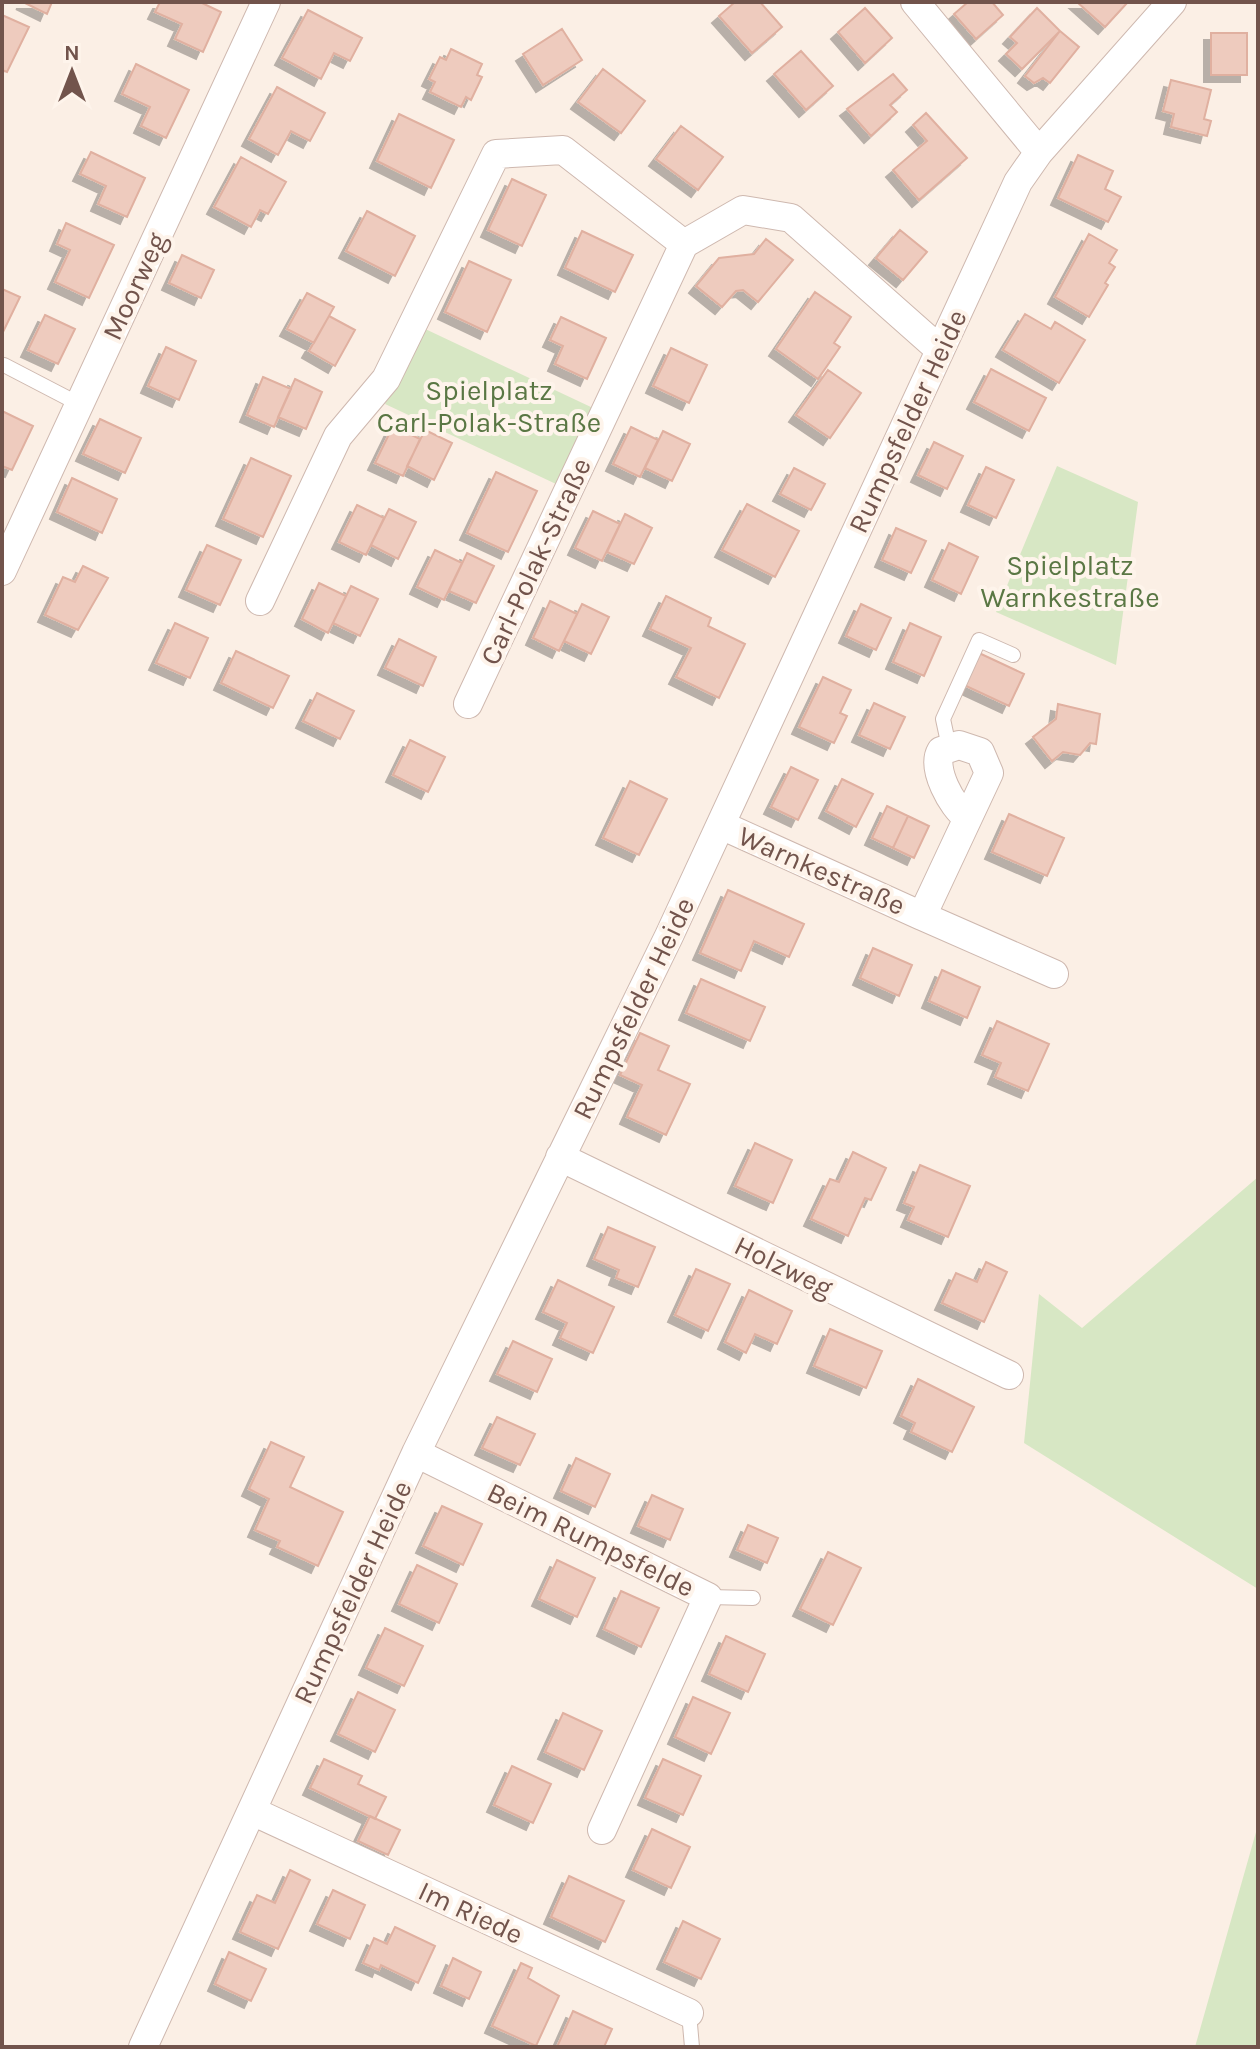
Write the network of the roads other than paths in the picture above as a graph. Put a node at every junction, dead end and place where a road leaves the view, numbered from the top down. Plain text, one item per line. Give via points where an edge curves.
1 (266, 2) edge
2 (915, 2) edge
3 (1164, 5) edge
4 (1039, 152) junction
5 (684, 244) junction
6 (940, 350) junction
7 (4, 365) edge
8 (79, 404) junction
9 (2, 571) edge
10 (260, 601) dead end
11 (1013, 655) dead end
12 (468, 704) dead end
13 (949, 747) junction
14 (967, 817) junction
15 (721, 825) junction
16 (922, 916) junction
17 (1054, 974) dead end
18 (560, 1157) junction
19 (1009, 1375) dead end
20 (416, 1453) junction
21 (708, 1597) junction
22 (753, 1598) dead end
23 (252, 1811) junction
24 (602, 1830) dead end
25 (689, 2013) joint
26 (143, 2047) edge
27 (692, 2047) edge

1 - 8 street, Moorweg
2 - 4 street
3 - 4 street, Rumpsfelder Heide
4 - 6 street, Rumpsfelder Heide via 1018,182
5 - 6 street via 743,210 791,218
5 - 10 street via 563,150 496,154 386,379 338,436
5 - 12 street, Carl-Polak-Straße
6 - 15 street, Rumpsfelder Heide
7 - 8 lane
8 - 9 street, Moorweg
11 - 13 lane via 979,640 943,719
13 - 14 street via 937,758 939,771 959,812
13 - 14 street, Warnkestraße via 980,752 987,761 986,784
14 - 16 street, Warnkestraße
15 - 16 street, Warnkestraße
15 - 18 street, Rumpsfelder Heide
16 - 17 street, Warnkestraße
18 - 19 street, Holzweg
18 - 20 street, Rumpsfelder Heide
20 - 21 street, Beim Rumpsfelde
20 - 23 street, Rumpsfelder Heide
21 - 22 lane
21 - 24 street, Beim Rumpsfelde
23 - 25 street, Im Riede
23 - 26 street, Rumpsfelder Heide
25 - 27 lane

